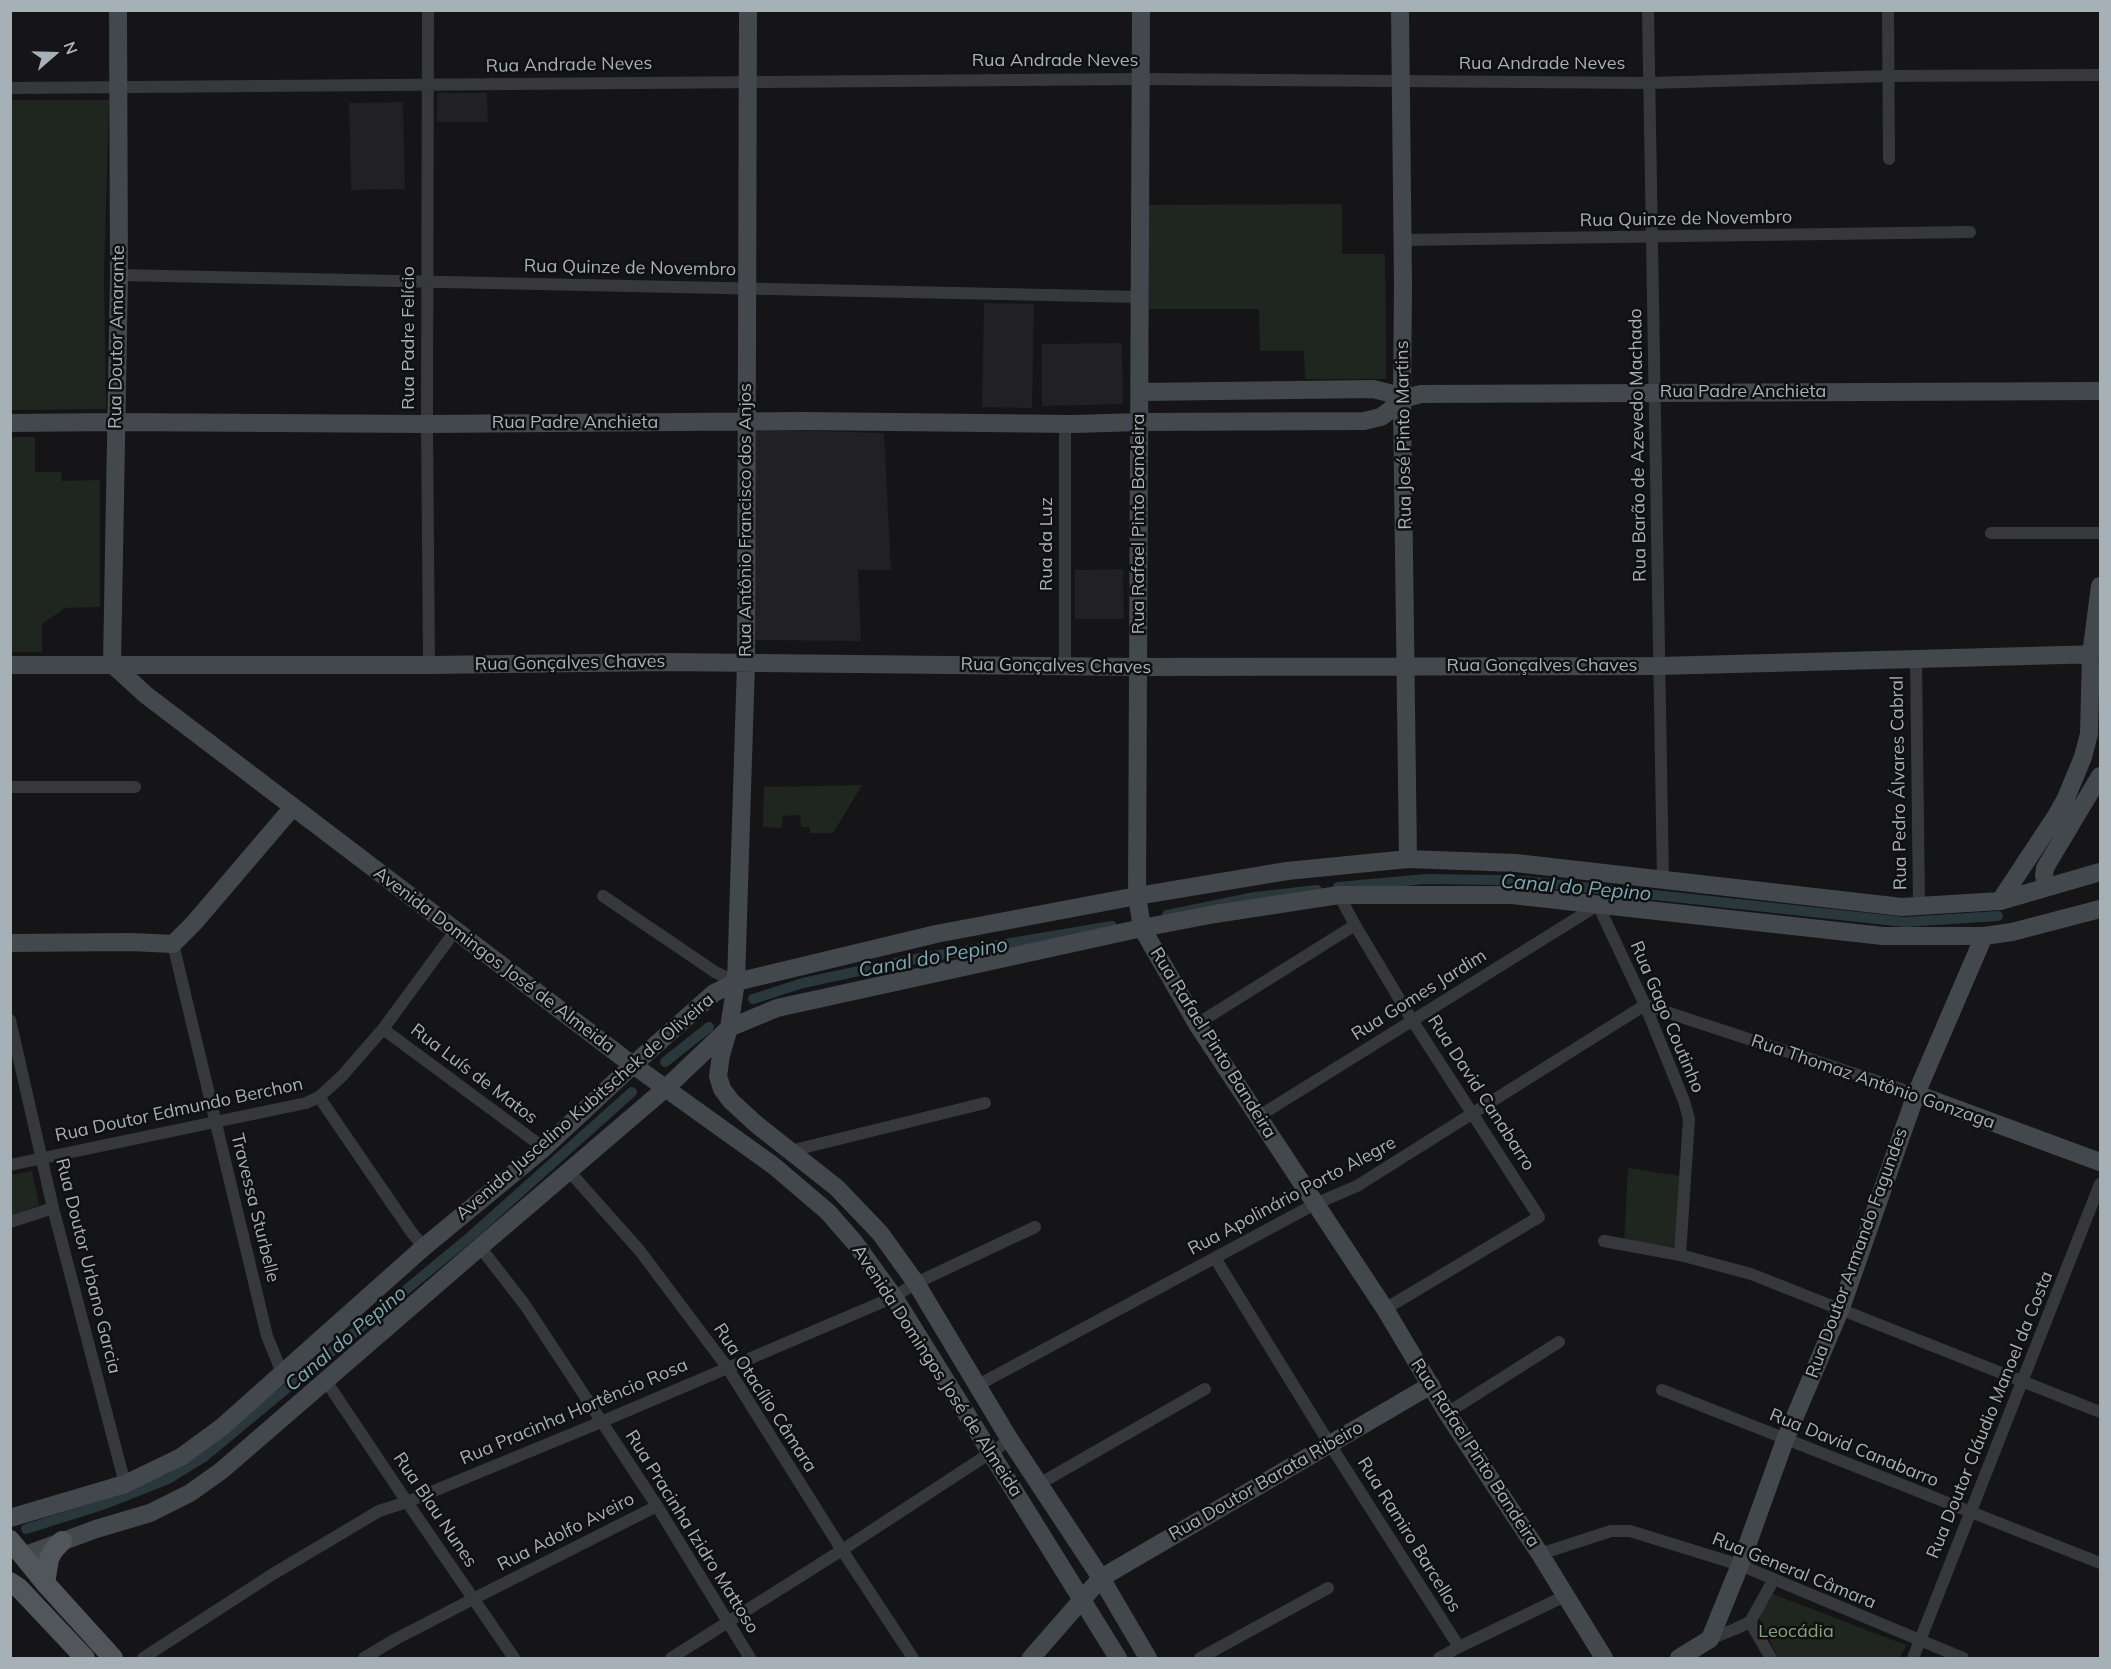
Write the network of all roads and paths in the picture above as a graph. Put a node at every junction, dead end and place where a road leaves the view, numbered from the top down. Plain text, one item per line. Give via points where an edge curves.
1 (118, 10) edge
2 (428, 10) edge
3 (748, 10) edge
4 (1141, 10) edge
5 (1400, 10) edge
6 (1648, 10) edge
7 (1888, 10) edge
8 (2100, 75) edge
9 (1889, 76) junction
10 (1141, 79) junction
11 (748, 81) junction
12 (1401, 81) junction
13 (1649, 83) junction
14 (428, 85) junction
15 (119, 86) junction
16 (10, 87) edge
17 (1889, 159) dead end
18 (1970, 232) dead end
19 (1652, 238) junction
20 (1402, 240) junction
21 (119, 275) junction
22 (427, 282) junction
23 (747, 288) junction
24 (1140, 297) junction
25 (1373, 389) junction
26 (2100, 391) edge
27 (1140, 392) junction
28 (1655, 392) junction
29 (1396, 406) junction
30 (1373, 420) junction
31 (115, 422) junction
32 (746, 422) junction
33 (1140, 422) junction
34 (10, 423) edge
35 (427, 424) junction
36 (1065, 424) junction
37 (1991, 533) dead end
38 (2100, 533) edge
39 (2100, 586) edge
40 (2096, 655) edge
41 (1916, 659) junction
42 (746, 663) junction
43 (112, 664) junction
44 (429, 664) junction
45 (10, 665) edge
46 (1065, 665) junction
47 (1407, 666) junction
48 (1659, 666) junction
49 (1138, 667) junction
50 (2100, 776) edge
51 (10, 787) edge
52 (135, 787) dead end
53 (293, 807) junction
54 (1408, 859) junction
55 (1515, 866) junction
56 (2100, 872) edge
57 (1663, 880) junction
58 (2050, 886) junction
59 (1512, 892) junction
60 (1339, 895) junction
61 (603, 896) dead end
62 (1137, 896) junction
63 (2000, 901) junction
64 (1598, 905) junction
65 (1919, 906) junction
66 (2100, 909) edge
67 (1885, 920) junction
68 (1354, 925) junction
69 (1142, 928) junction
70 (455, 931) junction
71 (1984, 936) junction
72 (10, 943) edge
73 (173, 944) junction
74 (736, 982) junction
75 (1645, 1005) junction
76 (10, 1020) edge
77 (1412, 1020) junction
78 (1197, 1024) junction
79 (729, 1028) junction
80 (383, 1029) junction
81 (633, 1065) junction
82 (666, 1088) junction
83 (1916, 1094) junction
84 (319, 1097) junction
85 (985, 1103) dead end
86 (1473, 1114) junction
87 (1259, 1116) junction
88 (216, 1121) junction
89 (544, 1148) junction
90 (790, 1151) junction
91 (43, 1158) junction
92 (2100, 1162) edge
93 (10, 1165) edge
94 (569, 1171) junction
95 (2100, 1184) edge
96 (1315, 1204) junction
97 (53, 1208) junction
98 (10, 1222) edge
99 (1035, 1227) dead end
100 (1604, 1241) dead end
101 (424, 1247) junction
102 (480, 1247) junction
103 (1680, 1255) junction
104 (1215, 1258) junction
105 (916, 1283) junction
106 (894, 1297) junction
107 (1841, 1308) junction
108 (1384, 1309) junction
109 (1559, 1342) dead end
110 (727, 1367) junction
111 (282, 1373) junction
112 (326, 1381) junction
113 (2023, 1381) junction
114 (978, 1385) junction
115 (1431, 1385) junction
116 (1205, 1389) dead end
117 (1662, 1390) dead end
118 (2100, 1412) edge
119 (1448, 1413) junction
120 (602, 1422) junction
121 (1010, 1440) junction
122 (1785, 1440) junction
123 (1329, 1443) junction
124 (991, 1454) junction
125 (125, 1484) junction
126 (1039, 1484) junction
127 (407, 1502) junction
128 (657, 1506) junction
129 (1970, 1513) junction
130 (10, 1518) edge
131 (10, 1540) edge
132 (62, 1541) junction
133 (842, 1550) junction
134 (1540, 1554) junction
135 (17, 1559) edge
136 (2100, 1563) edge
137 (1740, 1565) junction
138 (1101, 1578) junction
139 (1774, 1579) junction
140 (10, 1582) edge
141 (45, 1583) junction
142 (1328, 1588) dead end
143 (1565, 1596) junction
144 (473, 1599) junction
145 (1083, 1600) junction
146 (1750, 1622) junction
147 (728, 1623) junction
148 (1710, 1639) junction
149 (1919, 1641) junction
150 (1459, 1647) junction
151 (85, 1659) edge
152 (113, 1659) edge
153 (143, 1659) edge
154 (364, 1659) edge
155 (514, 1659) edge
156 (671, 1659) edge
157 (750, 1659) edge
158 (913, 1659) edge
159 (1031, 1659) edge
160 (1118, 1659) edge
161 (1148, 1659) edge
162 (1200, 1659) edge
163 (1439, 1659) edge
164 (1605, 1659) edge
165 (1679, 1659) edge
166 (1771, 1659) edge
167 (1913, 1659) edge
168 (1963, 1659) edge

1 - 15 main road, Rua Doutor Amarante
2 - 14 street, Rua Padre Felício
3 - 11 main road, Rua Antônio Francisco dos Anjos
4 - 10 main road, Rua Rafael Pinto Bandeira
5 - 12 main road, Rua José Pinto Martins
6 - 13 street, Rua Barão de Azevedo Machado
7 - 9 street
8 - 9 street, Rua Andrade Neves
9 - 13 street, Rua Andrade Neves
9 - 17 street
10 - 11 street, Rua Andrade Neves
10 - 12 street, Rua Andrade Neves
10 - 24 main road, Rua Rafael Pinto Bandeira
11 - 14 street, Rua Andrade Neves
11 - 23 main road, Rua Antônio Francisco dos Anjos
12 - 13 street, Rua Andrade Neves
12 - 20 main road, Rua José Pinto Martins
13 - 19 street, Rua Barão de Azevedo Machado
14 - 15 street, Rua Andrade Neves
14 - 22 street, Rua Padre Felício
15 - 16 street, Rua Andrade Neves
15 - 21 main road, Rua Doutor Amarante
18 - 19 street, Rua Quinze de Novembro
19 - 20 street, Rua Quinze de Novembro
19 - 28 street, Rua Barão de Azevedo Machado
20 - 29 main road, Rua José Pinto Martins
21 - 22 street, Rua Quinze de Novembro
21 - 31 main road, Rua Doutor Amarante
22 - 23 street, Rua Quinze de Novembro
22 - 35 street, Rua Padre Felício
23 - 24 street, Rua Quinze de Novembro
23 - 32 main road, Rua Antônio Francisco dos Anjos
24 - 27 main road, Rua Rafael Pinto Bandeira
25 - 27 main road
25 - 29 main road via 1389,393
25 - 30 main road via 1382,408
26 - 28 main road, Rua Padre Anchieta
27 - 33 main road, Rua Rafael Pinto Bandeira
28 - 29 main road, Rua Padre Anchieta via 1421,394
28 - 48 street, Rua Barão de Azevedo Machado
29 - 30 main road, Rua Padre Anchieta
29 - 47 main road, Rua José Pinto Martins
30 - 33 main road, Rua Padre Anchieta
31 - 34 main road, Rua Padre Anchieta
31 - 35 main road, Rua Padre Anchieta
31 - 43 main road, Rua Doutor Amarante
32 - 35 main road, Rua Padre Anchieta
32 - 36 main road, Rua Padre Anchieta
32 - 42 main road, Rua Antônio Francisco dos Anjos
33 - 36 main road, Rua Padre Anchieta
33 - 49 main road, Rua Rafael Pinto Bandeira
35 - 44 street, Rua Padre Felício
36 - 46 street, Rua da Luz
37 - 38 street
39 - 40 main road
40 - 41 main road, Rua Gonçalves Chaves
40 - 63 main road via 2083,757 2056,816
41 - 48 main road, Rua Gonçalves Chaves
41 - 65 street, Rua Pedro Álvares Cabral
42 - 44 main road, Rua Gonçalves Chaves
42 - 46 main road, Rua Gonçalves Chaves
42 - 74 main road, Rua Antônio Francisco dos Anjos
43 - 44 main road, Rua Gonçalves Chaves
43 - 45 main road, Rua Gonçalves Chaves
43 - 53 main road, Avenida Domingos José de Almeida via 146,695
46 - 49 main road, Rua Gonçalves Chaves
47 - 48 main road, Rua Gonçalves Chaves
47 - 49 main road, Rua Gonçalves Chaves
47 - 54 main road, Rua José Pinto Martins
48 - 57 street, Rua Barão de Azevedo Machado
49 - 62 main road, Rua Rafael Pinto Bandeira
50 - 58 main road via 2045,868 2043,875
51 - 52 street
53 - 70 main road, Avenida Domingos José de Almeida
53 - 73 main road
54 - 55 main road, Avenida Juscelino Kubitschek de Oliveira
54 - 62 main road, Avenida Juscelino Kubitschek de Oliveira via 1287,871
55 - 57 main road, Avenida Juscelino Kubitschek de Oliveira
55 - 59 main road
56 - 58 main road, Avenida Juscelino Kubitschek de Oliveira
57 - 67 main road, Avenida Juscelino Kubitschek de Oliveira
58 - 63 main road, Avenida Juscelino Kubitschek de Oliveira
59 - 60 main road, Avenida Juscelino Kubitschek de Oliveira
59 - 64 main road, Avenida Juscelino Kubitschek de Oliveira
60 - 68 street, Rua David Canabarro
60 - 69 main road, Avenida Juscelino Kubitschek de Oliveira
61 - 74 street via 715,972
62 - 69 main road, Rua Rafael Pinto Bandeira
62 - 74 main road, Avenida Juscelino Kubitschek de Oliveira via 936,934
63 - 65 main road, Avenida Juscelino Kubitschek de Oliveira
64 - 67 main road, Avenida Juscelino Kubitschek de Oliveira
64 - 75 street, Rua Gago Coutinho
64 - 77 street, Rua Gomes Jardim
65 - 67 main road, Avenida Juscelino Kubitschek de Oliveira
66 - 71 main road, Avenida Juscelino Kubitschek de Oliveira
67 - 71 main road, Avenida Juscelino Kubitschek de Oliveira
68 - 77 street, Rua David Canabarro
68 - 78 street
69 - 78 main road, Rua Rafael Pinto Bandeira
69 - 79 main road, Avenida Juscelino Kubitschek de Oliveira via 777,1008
70 - 80 street, Rua Doutor Edmundo Berchon
70 - 81 main road, Avenida Domingos José de Almeida
71 - 83 main road, Rua Doutor Armando Fagundes
72 - 73 main road
73 - 88 street, Travessa Sturbelle
74 - 79 main road, Rua Antônio Francisco dos Anjos
74 - 81 main road, Avenida Juscelino Kubitschek de Oliveira via 714,993
75 - 83 street, Rua Thomaz Antônio Gonzaga
75 - 86 street, Rua Apolinário Porto Alegre
75 - 103 street, Rua Gago Coutinho via 1689,1119
76 - 91 street, Rua Doutor Urbano Garcia
77 - 86 street, Rua David Canabarro
77 - 87 street, Rua Gomes Jardim
78 - 87 main road, Rua Rafael Pinto Bandeira
79 - 82 main road, Avenida Juscelino Kubitschek de Oliveira
79 - 90 main road, Avenida Domingos José de Almeida via 718,1076 722,1089
80 - 84 street, Rua Doutor Edmundo Berchon
80 - 89 street, Rua Luís de Matos
81 - 82 main road, Avenida Domingos José de Almeida
81 - 89 main road, Avenida Juscelino Kubitschek de Oliveira
82 - 94 main road, Avenida Juscelino Kubitschek de Oliveira
82 - 106 main road, Avenida Domingos José de Almeida via 774,1166 828,1212
83 - 92 main road, Rua Thomaz Antônio Gonzaga
83 - 107 main road, Rua Doutor Armando Fagundes
84 - 88 street, Rua Doutor Edmundo Berchon
84 - 101 street
85 - 90 street
86 - 96 street, Rua Apolinário Porto Alegre via 1357,1186
86 - 108 street, Rua David Canabarro via 1539,1217
87 - 96 main road, Rua Rafael Pinto Bandeira
88 - 91 street, Rua Doutor Edmundo Berchon
88 - 111 street, Travessa Sturbelle via 267,1336
89 - 101 main road, Avenida Juscelino Kubitschek de Oliveira
90 - 105 main road, Avenida Domingos José de Almeida via 858,1209
91 - 93 street, Rua Doutor Edmundo Berchon
91 - 97 street, Rua Doutor Urbano Garcia
94 - 102 main road, Avenida Juscelino Kubitschek de Oliveira
94 - 110 street, Rua Otacílio Câmara via 640,1251
95 - 113 street, Rua Doutor Cláudio Manoel da Costa
96 - 104 street, Rua Apolinário Porto Alegre
96 - 108 main road, Rua Rafael Pinto Bandeira
97 - 98 street
97 - 125 street, Rua Doutor Urbano Garcia
99 - 105 street, Rua Pracinha Hortêncio Rosa
100 - 103 street
101 - 111 main road, Avenida Juscelino Kubitschek de Oliveira
102 - 112 main road, Avenida Juscelino Kubitschek de Oliveira
102 - 120 street, Rua Pracinha Izidro Mattoso via 525,1305
103 - 107 street via 1751,1274
104 - 114 street, Rua Apolinário Porto Alegre
104 - 123 street, Rua Ramiro Barcellos
105 - 106 street, Rua Pracinha Hortêncio Rosa
105 - 114 main road, Avenida Domingos José de Almeida
106 - 110 street, Rua Pracinha Hortêncio Rosa
106 - 124 main road, Avenida Domingos José de Almeida
107 - 113 street
107 - 122 main road, Rua Doutor Armando Fagundes
108 - 115 main road, Rua Rafael Pinto Bandeira
109 - 119 street
110 - 120 street, Rua Pracinha Hortêncio Rosa
110 - 133 street, Rua Otacílio Câmara
111 - 125 main road, Avenida Juscelino Kubitschek de Oliveira via 181,1457
112 - 127 street, Rua Blau Nunes
112 - 132 main road, Avenida Juscelino Kubitschek de Oliveira via 221,1472 190,1492 150,1513
113 - 118 street
113 - 129 street, Rua Doutor Cláudio Manoel da Costa
114 - 121 main road, Avenida Domingos José de Almeida
115 - 119 main road, Rua Rafael Pinto Bandeira
115 - 123 main road, Rua Doutor Barata Ribeiro
116 - 126 street
117 - 122 street, Rua David Canabarro
119 - 134 main road, Rua Rafael Pinto Bandeira
120 - 127 street, Rua Pracinha Hortêncio Rosa
120 - 128 street, Rua Pracinha Izidro Mattoso
121 - 124 street
121 - 126 main road, Avenida Domingos José de Almeida
122 - 129 street, Rua David Canabarro
122 - 137 main road, Rua Doutor Armando Fagundes
123 - 138 main road, Rua Doutor Barata Ribeiro
123 - 150 street, Rua Ramiro Barcellos
124 - 133 street
124 - 145 main road, Avenida Domingos José de Almeida
125 - 130 main road, Avenida Juscelino Kubitschek de Oliveira
126 - 138 main road, Avenida Domingos José de Almeida
127 - 144 street, Rua Blau Nunes
127 - 153 street, Rua Pracinha Hortêncio Rosa via 362,1520
128 - 144 street, Rua Adolfo Aveiro
128 - 147 street, Rua Pracinha Izidro Mattoso
129 - 136 street, Rua David Canabarro
129 - 149 street, Rua Doutor Cláudio Manoel da Costa
131 - 135 main road
132 - 135 main road, Avenida Juscelino Kubitschek de Oliveira
132 - 141 main road via 49,1559
133 - 147 street
133 - 158 street, Rua Otacílio Câmara
134 - 137 street, Rua General Câmara via 1611,1531 1630,1531
134 - 143 main road, Rua Rafael Pinto Bandeira
135 - 141 main road
137 - 139 street, Rua General Câmara
137 - 148 main road, Rua Doutor Armando Fagundes
138 - 145 main road
138 - 161 main road, Avenida Domingos José de Almeida
139 - 146 street
139 - 149 street, Rua General Câmara
140 - 151 main road
141 - 152 main road
142 - 162 street
143 - 150 street
143 - 164 main road, Rua Rafael Pinto Bandeira
144 - 154 street, Rua Adolfo Aveiro
144 - 155 street, Rua Blau Nunes
145 - 159 main road
145 - 160 main road, Avenida Domingos José de Almeida
146 - 148 street
146 - 166 street
147 - 156 street
147 - 157 street, Rua Pracinha Izidro Mattoso
148 - 165 main road
149 - 167 street, Rua Doutor Cláudio Manoel da Costa
149 - 168 street, Rua General Câmara
150 - 163 street

